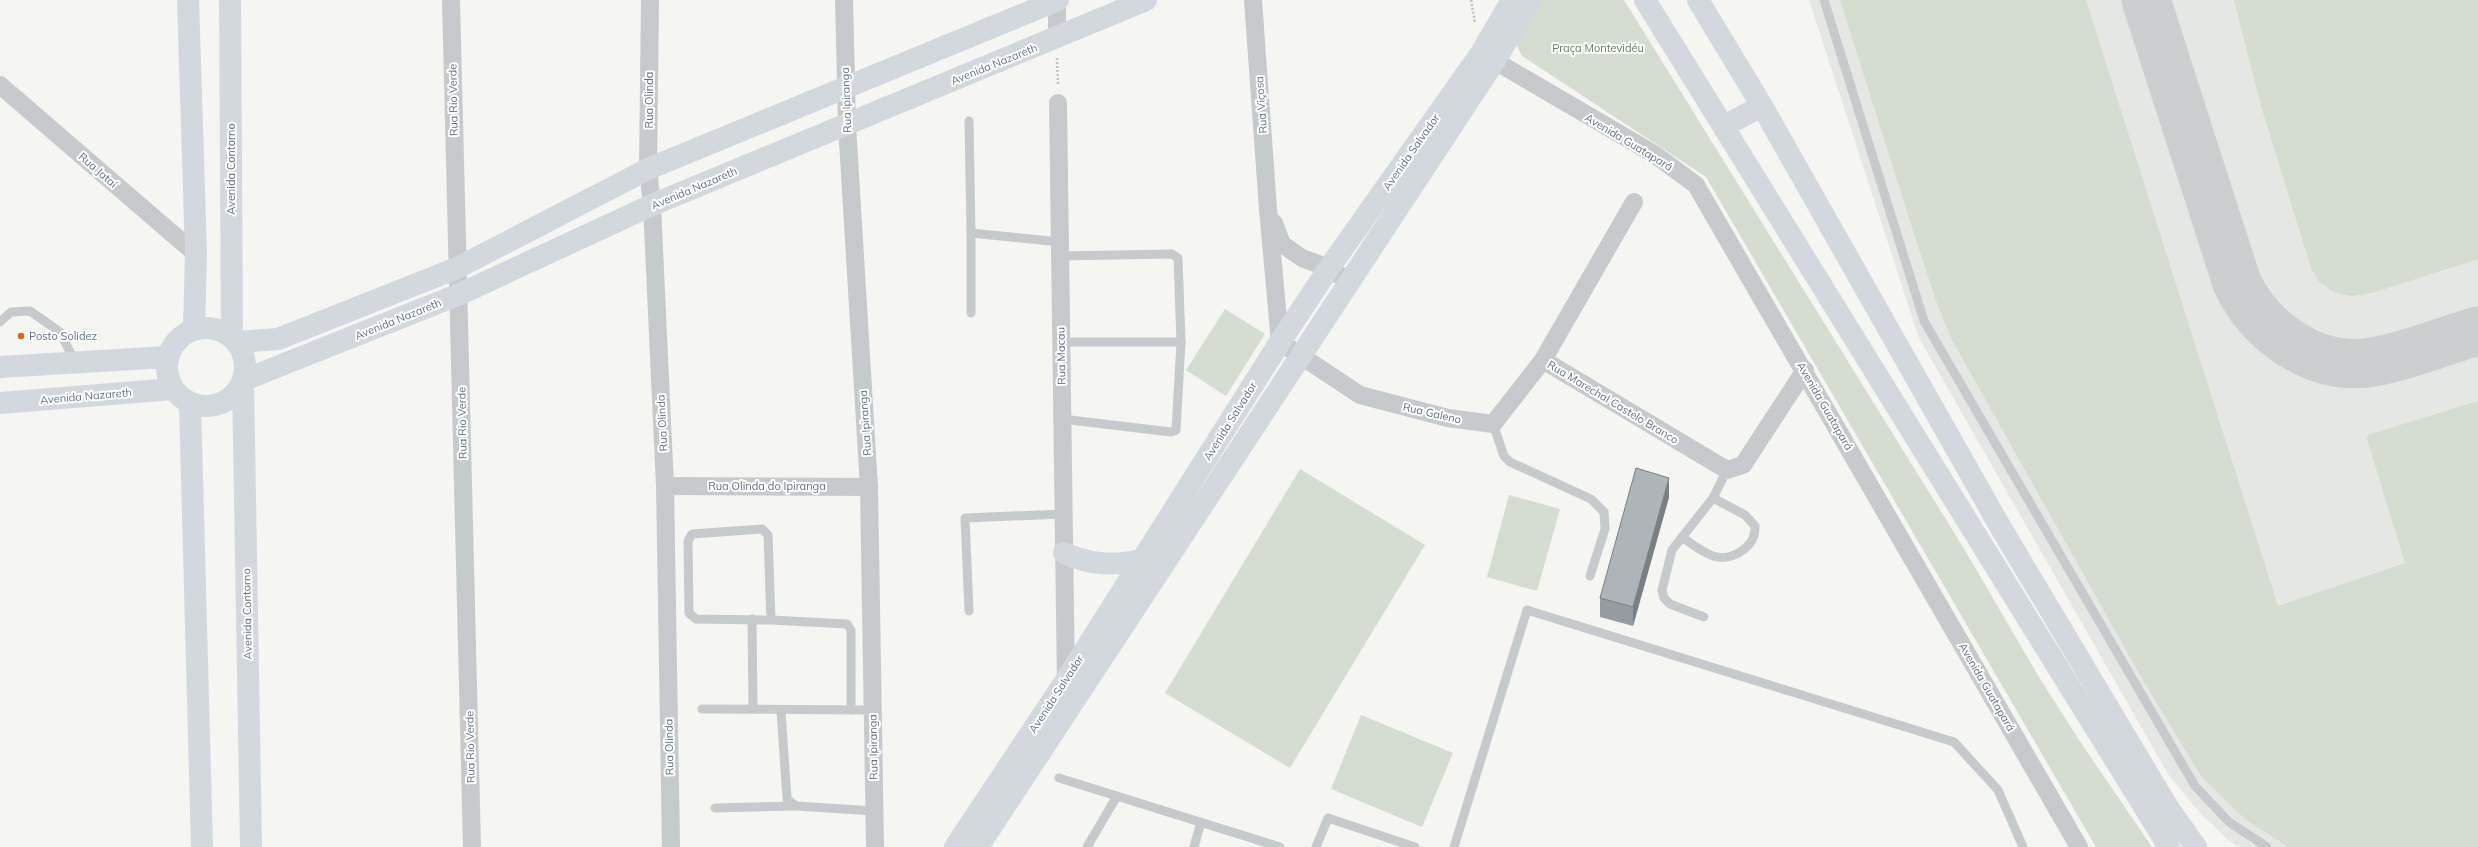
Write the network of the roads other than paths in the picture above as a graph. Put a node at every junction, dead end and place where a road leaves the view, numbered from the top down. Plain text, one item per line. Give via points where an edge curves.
1 (188, 0) edge
2 (230, 0) edge
3 (451, 0) edge
4 (650, 0) edge
5 (844, 0) edge
6 (1057, 0) edge
7 (1146, 0) edge
8 (1254, 0) edge
9 (1512, 0) edge
10 (1531, 0) edge
11 (1646, 0) edge
12 (1698, 0) edge
13 (1824, 0) edge
14 (1057, 38) junction
15 (1488, 58) junction
16 (0, 85) edge
17 (846, 88) junction
18 (1058, 103) road end
19 (1762, 106) junction
20 (969, 121) dead end
21 (847, 125) junction
22 (1724, 126) junction
23 (648, 169) junction
24 (1634, 202) dead end
25 (652, 205) junction
26 (1268, 209) junction
27 (971, 232) junction
28 (1060, 249) junction
29 (196, 254) junction
30 (458, 268) junction
31 (1329, 268) junction
32 (1348, 281) junction
33 (460, 294) junction
34 (971, 313) dead end
35 (0, 322) edge
36 (194, 329) junction
37 (234, 340) junction
38 (1061, 342) junction
39 (1181, 342) junction
40 (1280, 342) junction
41 (1303, 355) junction
42 (167, 357) junction
43 (1543, 360) junction
44 (75, 363) junction
45 (0, 368) edge
46 (1805, 370) junction
47 (243, 380) junction
48 (173, 388) junction
49 (0, 403) edge
50 (190, 403) junction
51 (1062, 419) junction
52 (1493, 424) junction
53 (1727, 470) junction
54 (665, 486) junction
55 (869, 486) junction
56 (1713, 498) junction
57 (1063, 514) junction
58 (1682, 537) junction
59 (1064, 553) junction
60 (1142, 560) junction
61 (1590, 576) dead end
62 (969, 611) dead end
63 (1704, 617) dead end
64 (752, 619) junction
65 (772, 620) junction
66 (1066, 680) junction
67 (702, 709) dead end
68 (753, 709) junction
69 (851, 710) junction
70 (872, 710) junction
71 (781, 711) junction
72 (1067, 711) junction
73 (1059, 778) dead end
74 (1117, 796) junction
75 (796, 806) junction
76 (715, 808) dead end
77 (874, 811) junction
78 (1201, 822) junction
79 (202, 847) edge
80 (251, 847) edge
81 (472, 847) edge
82 (671, 847) edge
83 (875, 847) edge
84 (955, 847) edge
85 (978, 847) edge
86 (1087, 847) edge
87 (1194, 847) edge
88 (1280, 847) edge
89 (1316, 847) edge
90 (1415, 847) edge
91 (1454, 847) edge
92 (2023, 847) edge
93 (2079, 847) edge
94 (2170, 847) edge
95 (2196, 847) edge
96 (2267, 847) edge

1 - 29 main road
2 - 37 main road, Avenida Contorno
3 - 30 street, Rua Rio Verde
4 - 23 street, Rua Olinda
5 - 17 street, Rua Ipiranga
6 - 14 street
6 - 17 main road
7 - 14 main road, Avenida Nazareth
8 - 26 street, Rua Viçosa
9 - 15 main road, Avenida Salvador
10 - 15 main road, Avenida Salvador
11 - 22 main road
12 - 19 main road
13 - 96 lane via 1924,321 2195,786 2230,822
14 - 21 main road, Avenida Nazareth
15 - 31 main road, Avenida Salvador
15 - 32 main road, Avenida Salvador
15 - 46 street, Avenida Guatapará via 1654,154 1696,185
16 - 29 street, Rua Jataí
17 - 21 street, Rua Ipiranga
17 - 23 main road
18 - 28 street, Rua Macau
19 - 22 main road
19 - 95 main road via 2001,528 2167,806
20 - 27 lane
21 - 25 main road, Avenida Nazareth
21 - 55 street, Rua Ipiranga
22 - 94 main road
23 - 25 street, Rua Olinda
23 - 30 main road
24 - 43 street, Rua Marechal Castelo Branco
25 - 33 main road, Avenida Nazareth
25 - 54 street, Rua Olinda
26 - 31 street, Rua Viçosa via 1282,244 1302,258
26 - 40 street, Rua Viçosa
27 - 28 lane
27 - 34 lane
28 - 38 street, Rua Macau
28 - 39 lane via 1172,254 1178,258
29 - 36 main road
30 - 33 street, Rua Rio Verde
30 - 37 main road via 278,339
31 - 32 street, Rua Viçosa
31 - 40 main road, Avenida Salvador
32 - 41 main road, Avenida Salvador
33 - 47 main road, Avenida Nazareth
33 - 81 street, Rua Rio Verde
35 - 44 lane via 11,312 30,311 60,332
36 - 37 main road via 210,327 226,332
36 - 42 main road via 177,340
37 - 47 main road via 245,360
38 - 39 lane
38 - 51 street, Rua Macau
39 - 51 lane via 1176,430 1172,432
40 - 41 street, Rua Galeno
40 - 60 main road, Avenida Salvador
41 - 52 street, Rua Galeno via 1360,395 1448,418
41 - 72 main road, Avenida Salvador
42 - 44 main road
42 - 48 main road via 166,368
43 - 52 street
43 - 53 street, Rua Marechal Castelo Branco
44 - 45 main road
46 - 53 street via 1743,465
46 - 93 street, Avenida Guatapará
47 - 50 main road via 238,390 221,403 206,406
47 - 80 main road, Avenida Contorno
48 - 49 main road, Avenida Nazareth
48 - 50 main road
50 - 79 main road
51 - 57 street, Rua Macau
52 - 61 lane via 1504,456 1510,462 1591,499 1604,512 1605,529
53 - 56 lane
54 - 55 street, Rua Olinda do Ipiranga
54 - 82 street, Rua Olinda
55 - 70 street, Rua Ipiranga
56 - 58 lane
56 - 58 lane via 1745,515 1755,526 1755,537 1732,558 1721,559 1698,549
57 - 59 street, Rua Macau
57 - 62 lane via 965,518
58 - 63 lane via 1672,550 1662,590 1664,598 1670,604
59 - 60 main road via 1099,564
59 - 66 street, Rua Macau
60 - 66 main road, Avenida Salvador
64 - 65 lane
64 - 65 lane via 696,619 689,613 688,540 692,534 762,529 768,535
64 - 68 lane
65 - 69 lane via 847,624 850,630
66 - 72 street, Rua Macau
66 - 84 main road, Avenida Salvador
67 - 68 lane
68 - 71 lane
69 - 70 lane
69 - 71 lane
70 - 77 street, Rua Ipiranga
71 - 75 lane via 787,799
72 - 85 main road, Avenida Salvador
73 - 74 lane
74 - 78 lane
74 - 86 lane
75 - 76 lane
75 - 77 lane
77 - 83 street, Rua Ipiranga
78 - 87 lane
78 - 88 lane
89 - 90 lane via 1328,818
91 - 92 lane via 1527,610 1954,742 1998,790

